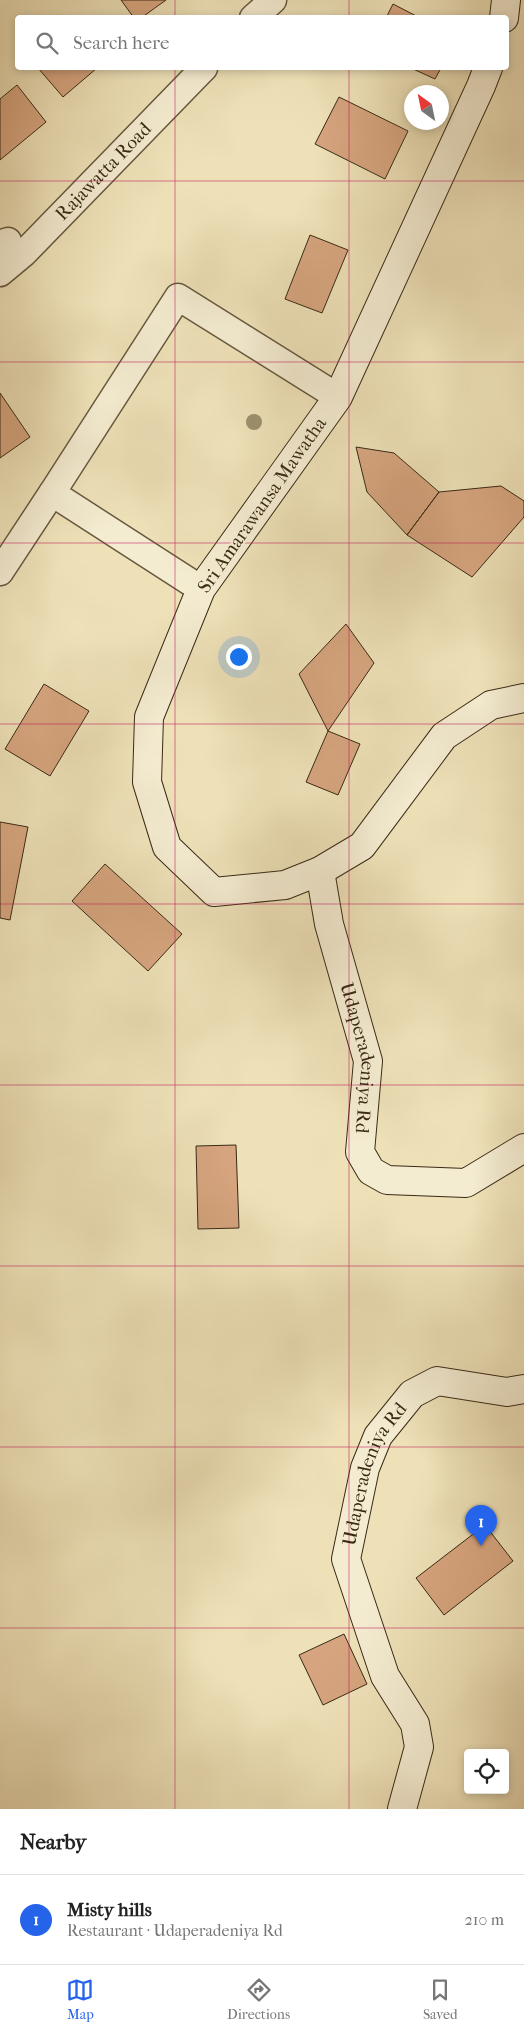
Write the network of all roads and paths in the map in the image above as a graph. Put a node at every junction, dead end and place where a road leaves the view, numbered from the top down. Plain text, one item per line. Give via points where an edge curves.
1 (273, 0) edge
2 (506, 0) edge
3 (256, 15) edge
4 (504, 15) edge
5 (202, 70) edge
6 (487, 70) edge
7 (0, 273) edge
8 (338, 397) junction
9 (52, 493) junction
10 (0, 572) edge
11 (202, 589) junction
12 (524, 698) edge
13 (320, 871) junction
14 (524, 1148) edge
15 (524, 1389) edge
16 (402, 1809) edge

1 - 3 street
2 - 4 street
5 - 7 street, Rajawatta Road via 24,253
6 - 8 street, Sri Amarawansa Mawatha
8 - 9 street via 178,296
8 - 11 street, Sri Amarawansa Mawatha
9 - 10 street
9 - 11 street
11 - 13 street, Sri Amarawansa Mawatha via 149,717 148,782 167,847 214,892 285,885
12 - 13 street, Sri Amarawansa Mawatha via 491,705 444,736 362,846
13 - 14 street, Udaperadeniya Rd via 329,924 368,1061 360,1152 371,1171 387,1180 466,1183
15 - 16 street, Udaperadeniya Rd via 507,1392 437,1382 412,1394 378,1436 365,1468 346,1559 385,1676 415,1724 419,1747

